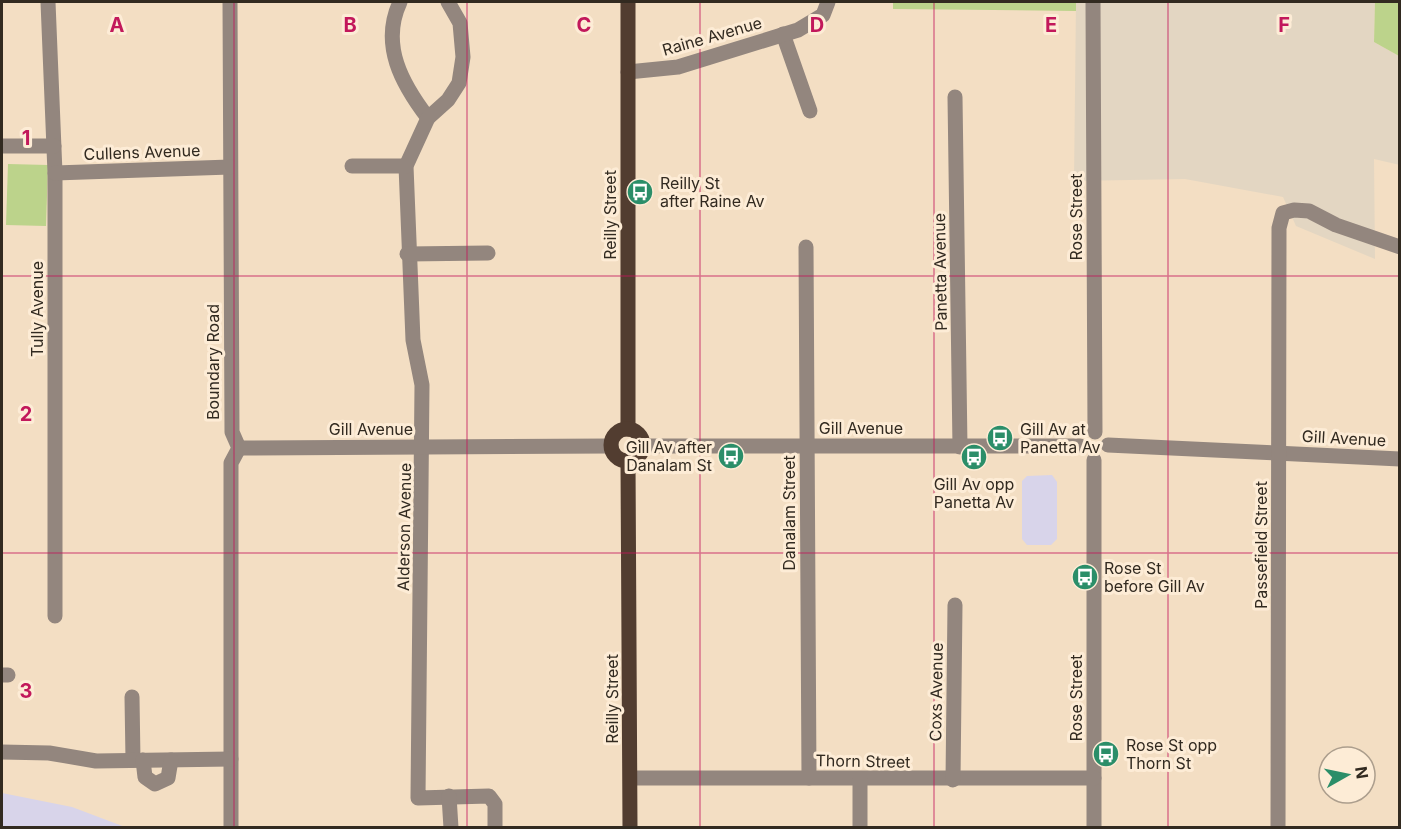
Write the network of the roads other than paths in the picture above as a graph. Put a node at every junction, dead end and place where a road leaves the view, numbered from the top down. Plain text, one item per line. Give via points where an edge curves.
1 (48, 2) edge
2 (230, 2) edge
3 (400, 2) edge
4 (448, 2) edge
5 (628, 2) edge
6 (828, 2) edge
7 (1093, 2) edge
8 (783, 34) junction
9 (628, 72) junction
10 (955, 97) dead end
11 (810, 111) dead end
12 (428, 118) junction
13 (2, 146) edge
14 (54, 146) junction
15 (352, 166) dead end
16 (406, 166) junction
17 (230, 167) junction
18 (55, 173) junction
19 (806, 247) dead end
20 (1400, 248) edge
21 (488, 253) dead end
22 (407, 254) junction
23 (628, 429) junction
24 (1095, 432) junction
25 (1108, 445) junction
26 (611, 446) junction
27 (643, 446) junction
28 (807, 446) junction
29 (1080, 446) junction
30 (423, 447) junction
31 (960, 447) junction
32 (239, 448) junction
33 (1279, 453) junction
34 (1400, 459) edge
35 (1094, 460) junction
36 (628, 462) junction
37 (955, 605) dead end
38 (55, 616) dead end
39 (132, 698) dead end
40 (2, 752) edge
41 (231, 759) junction
42 (138, 760) junction
43 (171, 760) junction
44 (631, 778) junction
45 (809, 778) junction
46 (1094, 778) junction
47 (860, 779) junction
48 (953, 780) junction
49 (449, 795) junction
50 (231, 828) edge
51 (451, 828) edge
52 (495, 828) edge
53 (630, 828) edge
54 (860, 828) edge
55 (1094, 828) edge
56 (1278, 828) edge

1 - 14 street, Tully Avenue
2 - 17 street, Boundary Road
3 - 12 street via 393,17 394,58 403,82
4 - 12 street, Alderson Avenue via 460,23 463,57 459,83 448,100
5 - 9 main road, Reilly Street
6 - 8 street, Raine Avenue via 823,15 811,24
7 - 24 street, Rose Street
8 - 9 street, Raine Avenue via 678,67
8 - 11 street
9 - 23 main road, Reilly Street
10 - 31 street, Panetta Avenue
12 - 16 street, Alderson Avenue
13 - 14 street
14 - 18 street, Tully Avenue
15 - 16 street
16 - 22 street, Alderson Avenue
17 - 18 street, Cullens Avenue
17 - 32 street, Boundary Road via 232,432
18 - 38 street, Tully Avenue
19 - 28 street, Danalam Street
20 - 33 street, Passefield Street via 1309,211 1283,213 1279,228
21 - 22 street
22 - 30 street, Alderson Avenue via 413,340 422,385
23 - 26 main road via 614,436
23 - 27 main road via 640,437
24 - 25 street via 1104,436
24 - 29 street via 1083,437
25 - 33 street, Gill Avenue
25 - 35 street via 1102,457
26 - 30 street, Gill Avenue
26 - 36 main road via 614,456
27 - 28 street, Gill Avenue
27 - 36 main road via 640,455
28 - 31 street, Gill Avenue
28 - 45 street, Danalam Street
29 - 31 street, Gill Avenue
29 - 35 street via 1082,454
30 - 32 street, Gill Avenue
30 - 49 street, Alderson Avenue via 418,798
32 - 41 street, Boundary Road via 231,463
33 - 34 street, Gill Avenue
33 - 56 street, Passefield Street
35 - 46 street, Rose Street
36 - 44 main road, Reilly Street
37 - 48 street, Coxs Avenue
39 - 42 street
40 - 42 street via 50,753 86,760
41 - 43 street
41 - 50 street, Boundary Road
42 - 43 street
42 - 43 street via 145,777 155,784 168,778
44 - 45 street, Thorn Street
44 - 53 main road, Reilly Street
45 - 47 street, Thorn Street
46 - 48 street, Thorn Street
46 - 55 street, Rose Street
47 - 48 street, Thorn Street
47 - 54 street
49 - 51 street
49 - 52 street via 493,798

